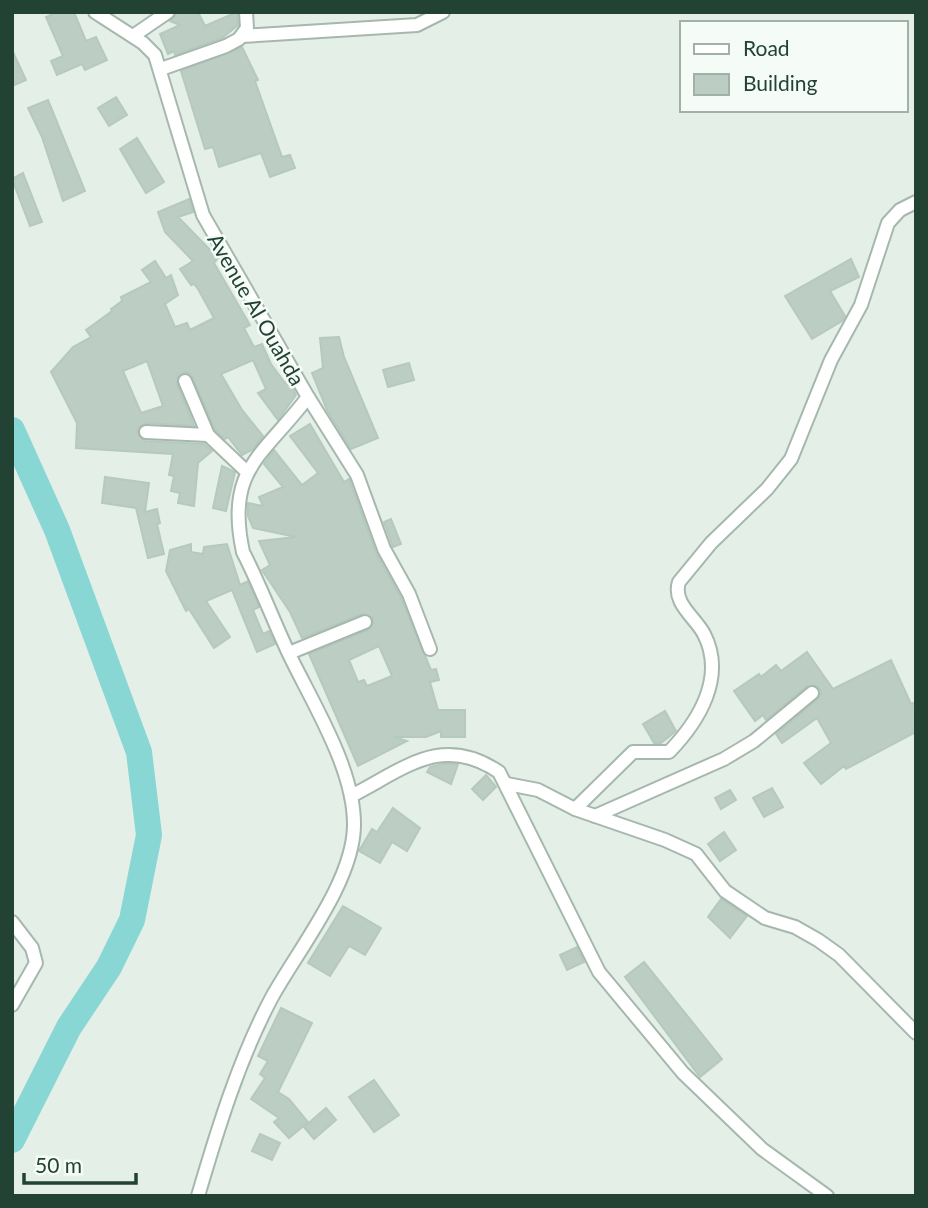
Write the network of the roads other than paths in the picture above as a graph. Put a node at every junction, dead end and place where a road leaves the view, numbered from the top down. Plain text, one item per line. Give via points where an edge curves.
1 (95, 12) edge
2 (168, 12) edge
3 (246, 12) edge
4 (443, 12) edge
5 (132, 36) junction
6 (242, 36) junction
7 (162, 69) junction
8 (916, 202) edge
9 (185, 381) dead end
10 (308, 397) junction
11 (146, 432) dead end
12 (208, 435) junction
13 (247, 472) junction
14 (365, 622) dead end
15 (430, 649) dead end
16 (289, 653) junction
17 (812, 693) dead end
18 (507, 784) junction
19 (351, 796) junction
20 (575, 809) junction
21 (595, 816) junction
22 (12, 922) edge
23 (12, 1005) edge
24 (916, 1032) edge
25 (198, 1196) edge
26 (827, 1196) edge

1 - 5 street, Avenue Al Ouahda
2 - 5 street
3 - 6 street via 247,28
4 - 6 street via 417,25
5 - 7 street, Avenue Al Ouahda via 155,55
6 - 7 street
7 - 10 street, Avenue Al Ouahda via 203,215
8 - 20 street via 888,223 861,305 831,360 791,459 711,543 677,589 680,602 712,652 713,676 703,703 685,735 668,752 633,752
9 - 12 street
10 - 13 street, Avenue Al Ouahda
10 - 15 street via 357,475 384,550 419,616
11 - 12 street
12 - 13 street
13 - 16 street, Avenue Al Ouahda via 240,484 243,552
14 - 16 street
16 - 19 street, Avenue Al Ouahda via 329,735
17 - 21 street via 754,741 724,759
18 - 19 street via 499,772 470,755 441,754
18 - 20 street via 538,790
18 - 26 street via 534,847 600,972 683,1073 761,1149
19 - 25 street, Avenue Al Ouahda via 354,827 338,882 272,998 242,1062
20 - 21 street
21 - 24 street via 696,855 725,891 765,918 795,927 839,955
22 - 23 street via 32,948 36,963

